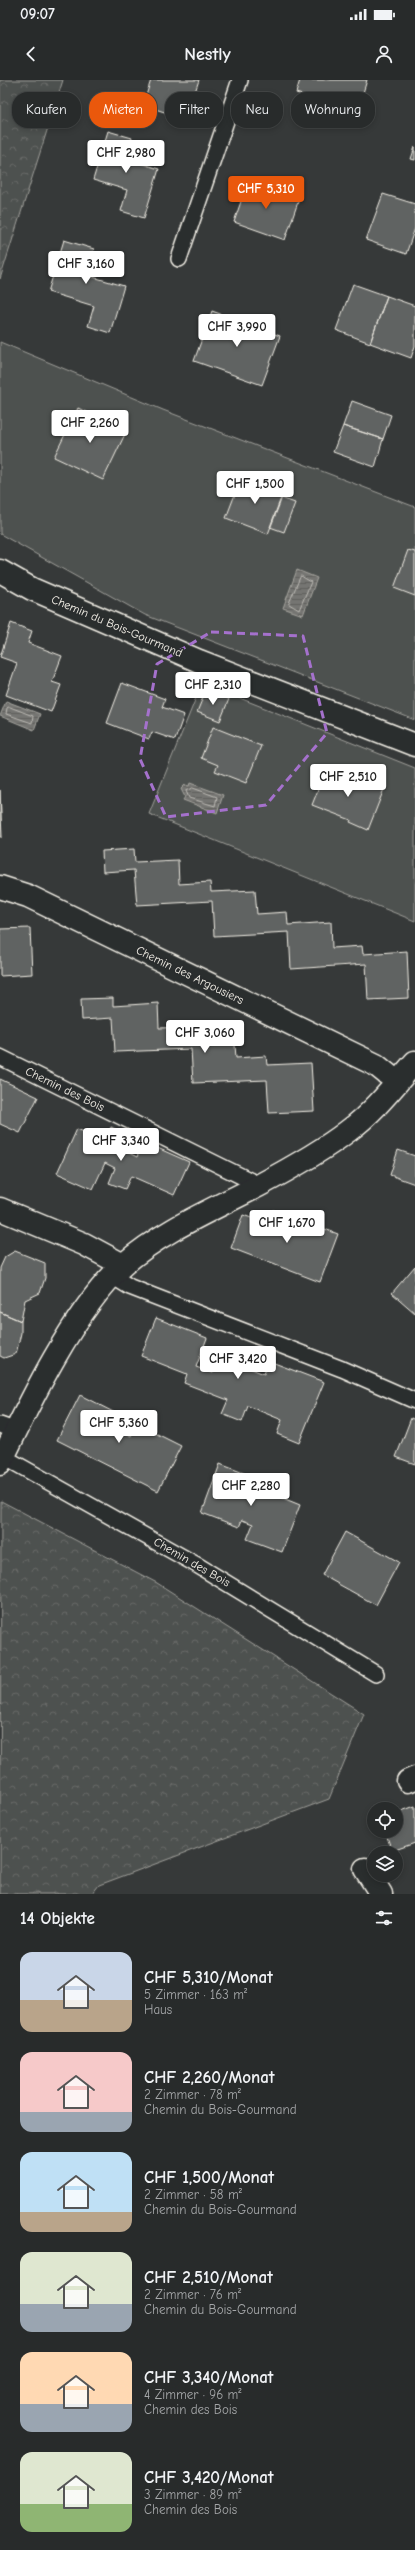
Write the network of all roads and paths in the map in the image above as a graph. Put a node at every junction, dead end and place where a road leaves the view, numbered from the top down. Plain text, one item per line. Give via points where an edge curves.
1 (240, 80) edge
2 (179, 259) dead end
3 (0, 571) edge
4 (415, 745) edge
5 (0, 887) edge
6 (0, 1057) edge
7 (415, 1062) edge
8 (397, 1082) junction
9 (259, 1185) junction
10 (0, 1209) edge
11 (118, 1270) junction
12 (415, 1401) edge
13 (8, 1428) edge
14 (2, 1460) edge
15 (376, 1674) dead end
16 (365, 1869) dead end
17 (381, 1894) edge

1 - 2 lane
3 - 4 street, Chemin du Bois-Gourmand via 32,589 199,662
5 - 8 street, Chemin des Argousiers via 28,896 368,1061
6 - 9 lane, Chemin des Bois
7 - 8 street, Chemin des Bois
8 - 9 street, Chemin des Bois via 349,1131
9 - 11 street, Chemin des Bois via 166,1233
10 - 11 street via 84,1244
11 - 12 lane via 130,1287 342,1369
11 - 13 street, Chemin des Bois
13 - 14 street, Chemin des Bois
14 - 15 lane, Chemin des Bois via 197,1565
16 - 17 street

